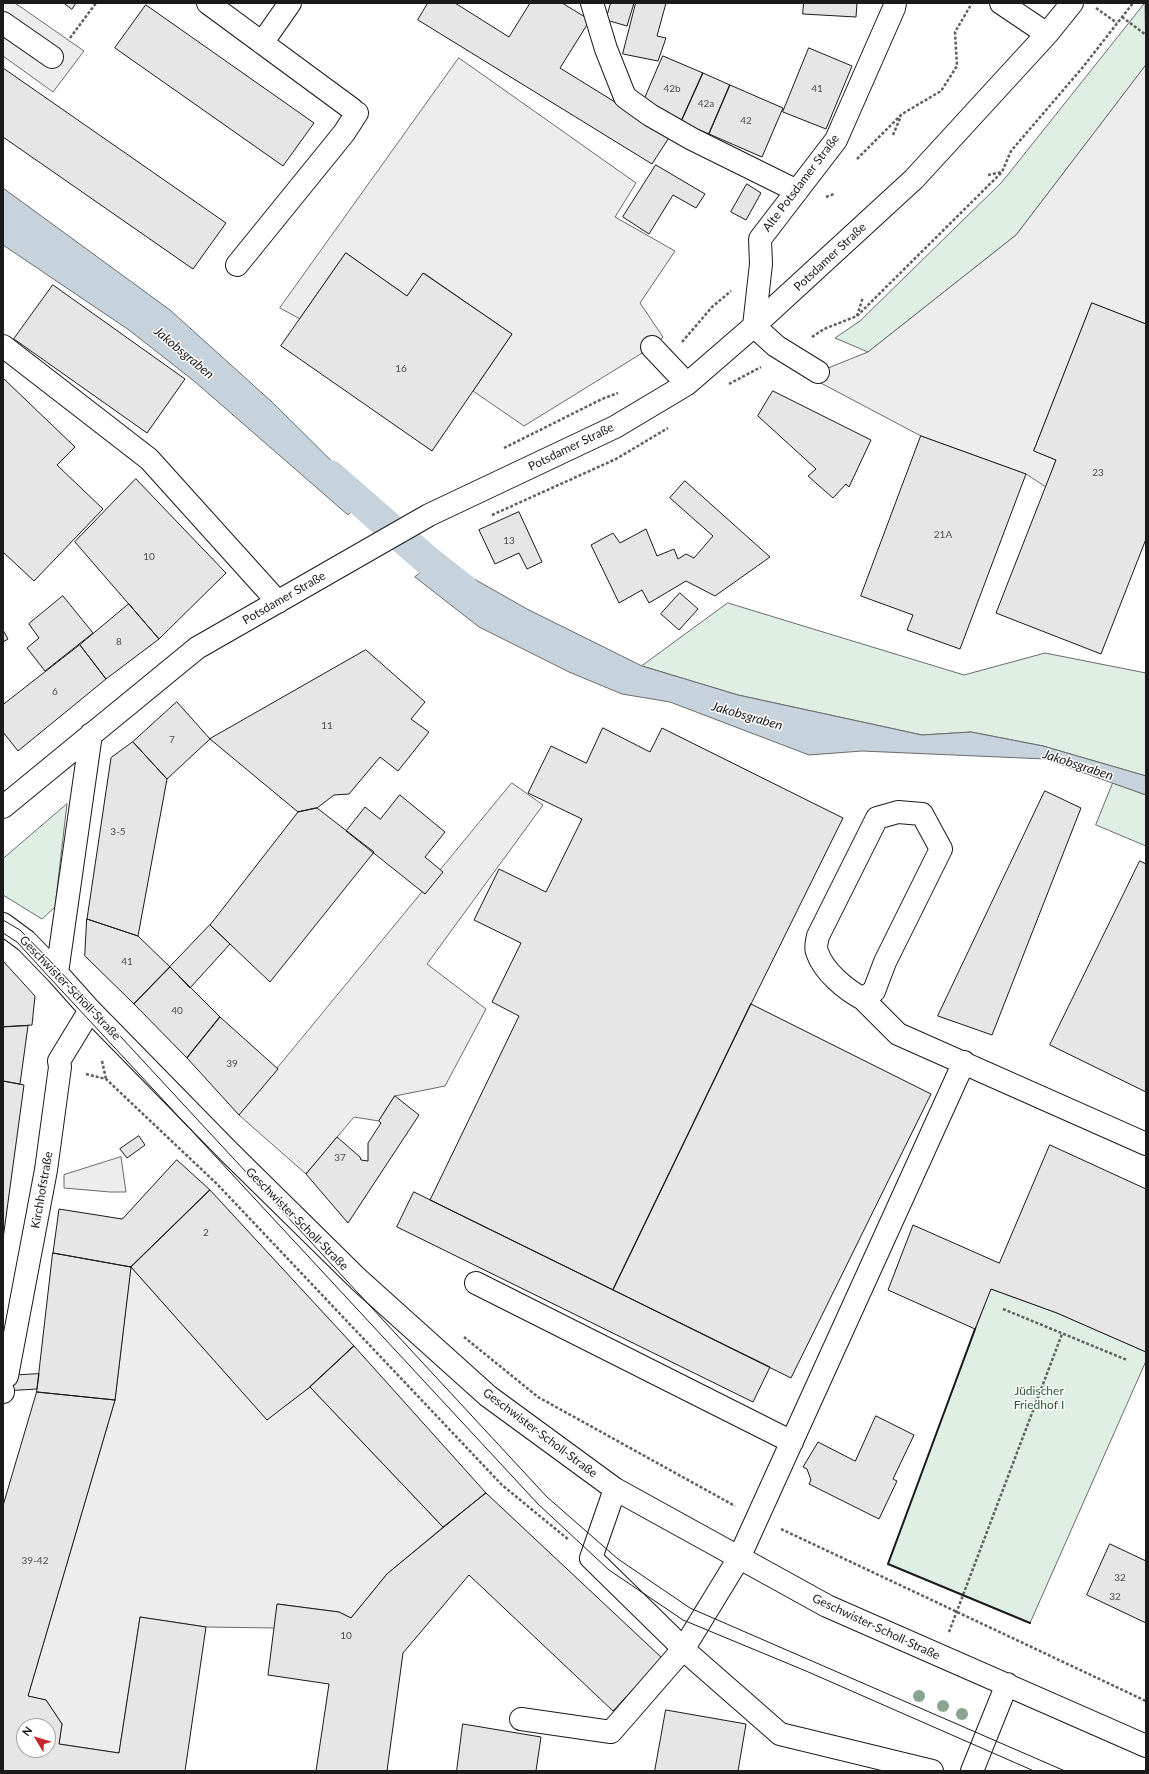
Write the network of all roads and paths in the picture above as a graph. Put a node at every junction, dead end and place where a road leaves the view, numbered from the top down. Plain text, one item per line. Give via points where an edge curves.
1 (96, 3) edge
2 (208, 3) edge
3 (290, 3) edge
4 (592, 3) edge
5 (895, 3) edge
6 (972, 3) edge
7 (1001, 3) edge
8 (1072, 3) edge
9 (1095, 7) dead end
10 (1122, 17) dead end
11 (3, 23) edge
12 (1117, 23) dead end
13 (1047, 34) junction
14 (1146, 35) edge
15 (262, 43) junction
16 (52, 57) joint
17 (902, 114) junction
18 (893, 135) dead end
19 (852, 163) dead end
20 (1002, 172) dead end
21 (988, 175) dead end
22 (797, 191) junction
23 (760, 264) junction
24 (237, 265) dead end
25 (862, 297) dead end
26 (857, 316) dead end
27 (754, 326) junction
28 (3, 346) edge
29 (658, 354) joint
30 (818, 372) dead end
31 (687, 384) junction
32 (622, 391) dead end
33 (498, 451) dead end
34 (278, 602) junction
35 (91, 734) junction
36 (3, 807) edge
37 (3, 924) edge
38 (58, 973) junction
39 (863, 1000) junction
40 (90, 1010) junction
41 (964, 1062) junction
42 (106, 1080) dead end
43 (1146, 1144) edge
44 (476, 1283) dead end
45 (1003, 1309) dead end
46 (460, 1333) dead end
47 (1062, 1334) junction
48 (1127, 1360) dead end
49 (4, 1386) edge
50 (792, 1442) junction
51 (615, 1488) junction
52 (757, 1518) junction
53 (591, 1558) junction
54 (739, 1558) junction
55 (957, 1610) junction
56 (684, 1648) junction
57 (1007, 1684) junction
58 (1146, 1701) edge
59 (521, 1719) dead end
60 (1146, 1746) edge
61 (924, 1770) edge
62 (972, 1771) edge

1 - 16 path
2 - 15 street
3 - 15 street
4 - 22 street via 606,49 625,97 692,139
5 - 22 street, Alte Potsdamer Straße via 836,140
6 - 17 path via 955,32 957,66 941,91
7 - 13 street
8 - 13 street, Potsdamer Straße
9 - 12 path
10 - 14 path
11 - 16 street
13 - 27 street, Potsdamer Straße via 914,179
15 - 24 street via 355,111 344,133
17 - 18 path
17 - 19 path
20 - 21 path
22 - 23 street, Alte Potsdamer Straße via 760,239
23 - 27 street, Alte Potsdamer Straße
23 - 29 path
25 - 26 path
27 - 30 street via 776,346
27 - 31 street, Potsdamer Straße
28 - 34 street via 148,459
29 - 31 street
31 - 34 street, Potsdamer Straße via 614,427 430,515
32 - 33 path
34 - 35 street, Potsdamer Straße via 197,648
35 - 36 street, Potsdamer Straße
35 - 38 street
37 - 38 street, Geschwister-Scholl-Straße via 26,941
38 - 40 street, Geschwister-Scholl-Straße
39 - 39 street via 874,991 885,962 941,849 922,814 898,812 877,818 818,936 816,950 826,969 849,991
39 - 41 street via 898,1034
40 - 49 street, Kirchhofstraße via 59,1061 46,1170
40 - 51 street, Geschwister-Scholl-Straße via 359,1280 488,1396
41 - 43 street
41 - 50 street
42 - 53 path via 217,1184 502,1485
44 - 50 street
45 - 47 path
46 - 52 path via 538,1397
47 - 48 path
47 - 55 path
50 - 52 street
51 - 53 street
51 - 54 street, Geschwister-Scholl-Straße
52 - 54 street
52 - 55 path
53 - 56 street
54 - 56 street
54 - 57 street, Geschwister-Scholl-Straße via 827,1606
55 - 58 path
56 - 59 street via 611,1732
56 - 61 street via 780,1734
57 - 60 street, Geschwister-Scholl-Straße
57 - 62 street

